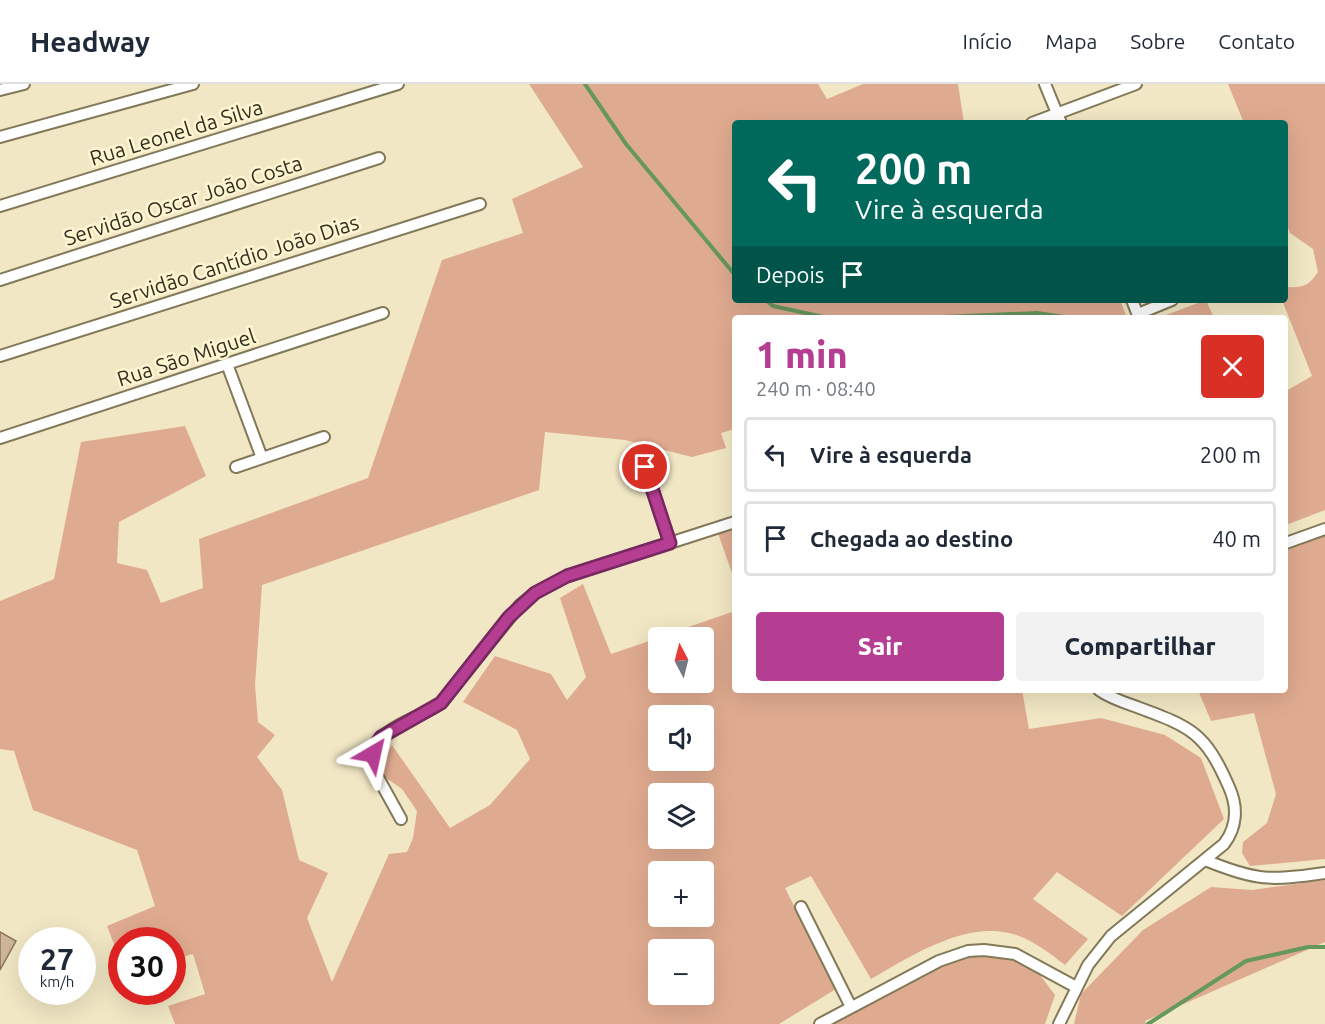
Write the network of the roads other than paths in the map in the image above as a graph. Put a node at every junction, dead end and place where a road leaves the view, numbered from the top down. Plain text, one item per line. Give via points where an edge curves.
1 (24, 84) edge
2 (193, 84) edge
3 (398, 84) edge
4 (1045, 84) edge
5 (1136, 84) edge
6 (0, 90) edge
7 (1059, 118) edge
8 (0, 137) edge
9 (379, 158) dead end
10 (480, 204) dead end
11 (0, 206) edge
12 (0, 280) edge
13 (1166, 303) edge
14 (383, 313) dead end
15 (1140, 315) edge
16 (0, 356) edge
17 (227, 364) junction
18 (324, 437) dead end
19 (0, 438) edge
20 (262, 458) junction
21 (236, 467) dead end
22 (645, 467) dead end
23 (732, 523) edge
24 (1325, 529) edge
25 (1288, 542) edge
26 (670, 543) junction
27 (1105, 693) edge
28 (402, 819) dead end
29 (1205, 860) junction
30 (1325, 873) edge
31 (801, 907) dead end
32 (1076, 987) junction
33 (851, 1007) junction
34 (820, 1024) edge
35 (1059, 1024) edge

1 - 6 street
2 - 8 street
3 - 11 street, Rua Leonel da Silva
4 - 7 street
5 - 7 street
9 - 12 street, Servidão Oscar João Costa
10 - 16 street, Servidão Cantídio João Dias
13 - 15 street
14 - 17 street, Rua São Miguel
17 - 19 street, Rua São Miguel
17 - 20 street
18 - 20 street
20 - 21 street
22 - 26 street
23 - 26 street
24 - 25 street
26 - 28 street via 567,576 535,593 509,617 441,703 381,737 373,754 375,772
27 - 29 street via 1182,723 1213,754 1230,790 1235,818 1229,837
29 - 30 street via 1252,877 1271,879
29 - 32 street via 1111,936 1097,951
31 - 33 street
32 - 33 street via 1015,954 968,951 939,961
32 - 35 street
33 - 34 street

